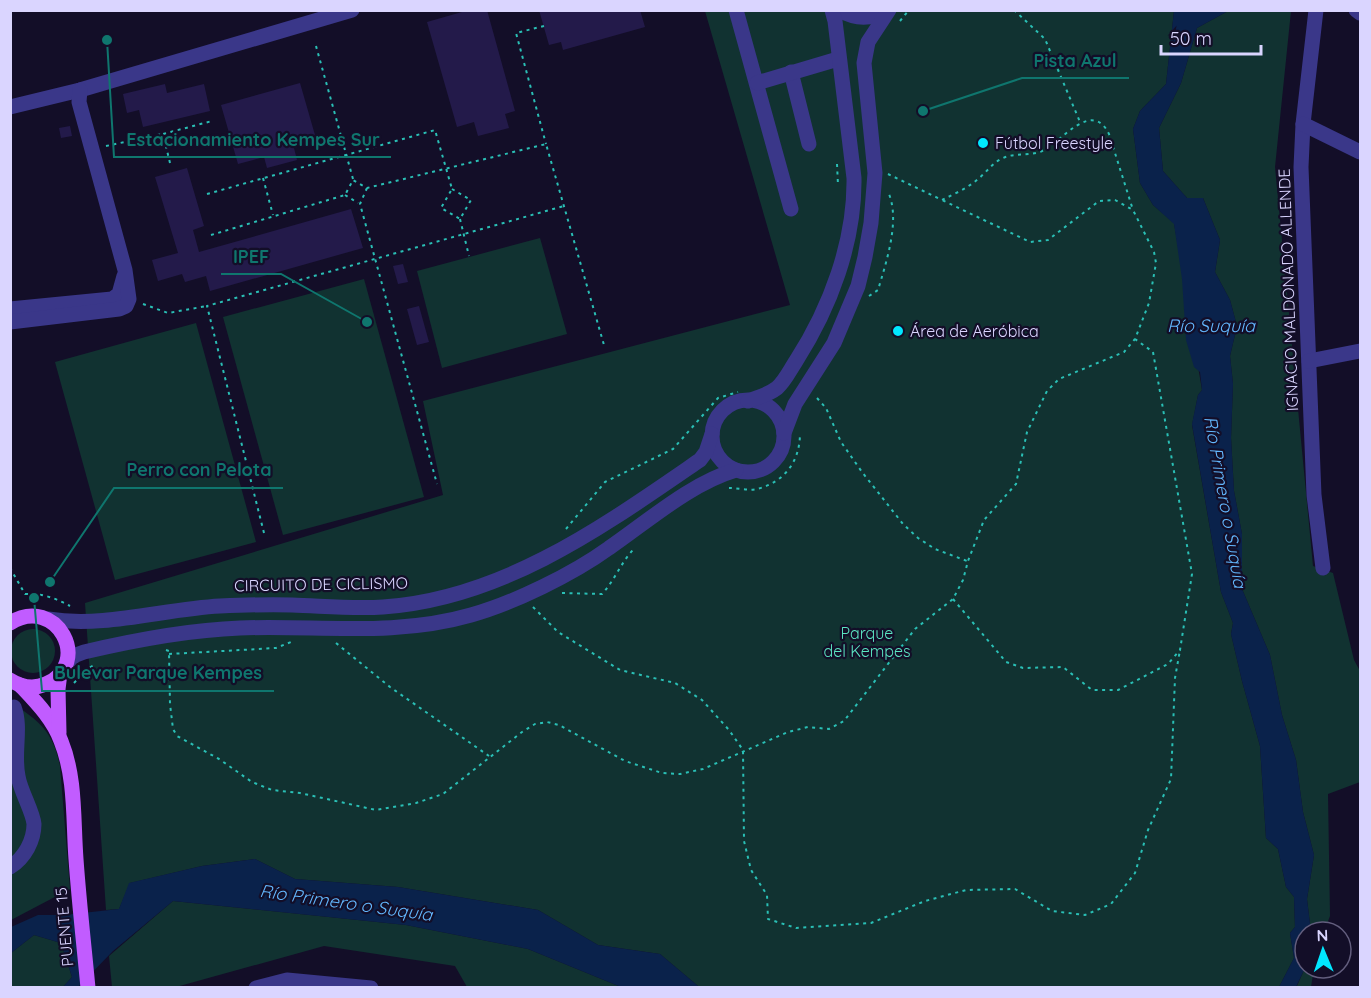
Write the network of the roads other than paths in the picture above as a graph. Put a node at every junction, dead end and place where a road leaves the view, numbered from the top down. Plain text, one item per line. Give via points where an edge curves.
1 (352, 10) edge
2 (736, 10) edge
3 (832, 10) edge
4 (839, 10) edge
5 (888, 10) edge
6 (1316, 10) edge
7 (1356, 10) edge
8 (1360, 13) edge
9 (838, 59) junction
10 (791, 72) junction
11 (757, 83) junction
12 (80, 90) junction
13 (10, 107) edge
14 (1303, 124) junction
15 (809, 144) dead end
16 (1360, 152) edge
17 (790, 208) dead end
18 (125, 270) junction
19 (10, 309) edge
20 (10, 322) edge
21 (1360, 351) edge
22 (1309, 361) junction
23 (747, 395) junction
24 (784, 433) junction
25 (712, 434) junction
26 (736, 470) junction
27 (1323, 568) dead end
28 (10, 610) edge
29 (29, 616) junction
30 (48, 619) junction
31 (10, 622) edge
32 (63, 668) junction
33 (15, 683) edge
34 (12, 712) edge
35 (59, 734) junction
36 (10, 867) edge
37 (337, 986) edge
38 (88, 987) edge
39 (256, 987) edge
40 (371, 987) edge

1 - 12 street
2 - 11 street
3 - 9 street
4 - 5 street via 861,18
5 - 24 street via 868,42 864,63 875,173 871,223 858,286 838,334 795,404
6 - 14 street, IGNACIO MALDONADO ALLENDE
7 - 8 street
9 - 10 street
9 - 23 street via 854,178 852,217 840,267 808,342 780,385 768,394
10 - 11 street
10 - 15 street
11 - 17 street
12 - 13 street
12 - 18 street via 79,102
14 - 16 street
14 - 22 street, IGNACIO MALDONADO ALLENDE via 1301,166
18 - 19 street via 119,294 112,299
18 - 20 street via 129,299 126,306
21 - 22 street
22 - 27 street, IGNACIO MALDONADO ALLENDE via 1314,495
23 - 24 street via 768,406
23 - 25 street via 720,414
24 - 26 street via 783,445 770,464 760,470
25 - 26 street via 718,456
25 - 30 street via 700,460 621,514 515,574 462,592 384,607 274,604 218,606 87,622
26 - 32 street via 689,493 584,564 469,616 395,628 186,632 84,652
28 - 29 main road
29 - 30 main road
29 - 31 main road
30 - 32 main road via 66,638 68,650
32 - 33 main road via 42,686
32 - 35 main road via 58,689
33 - 34 street
33 - 35 main road
34 - 36 street via 17,716 18,776 34,822 31,843
35 - 38 main road, PUENTE 15 via 72,790
37 - 39 street via 287,980
37 - 40 street

